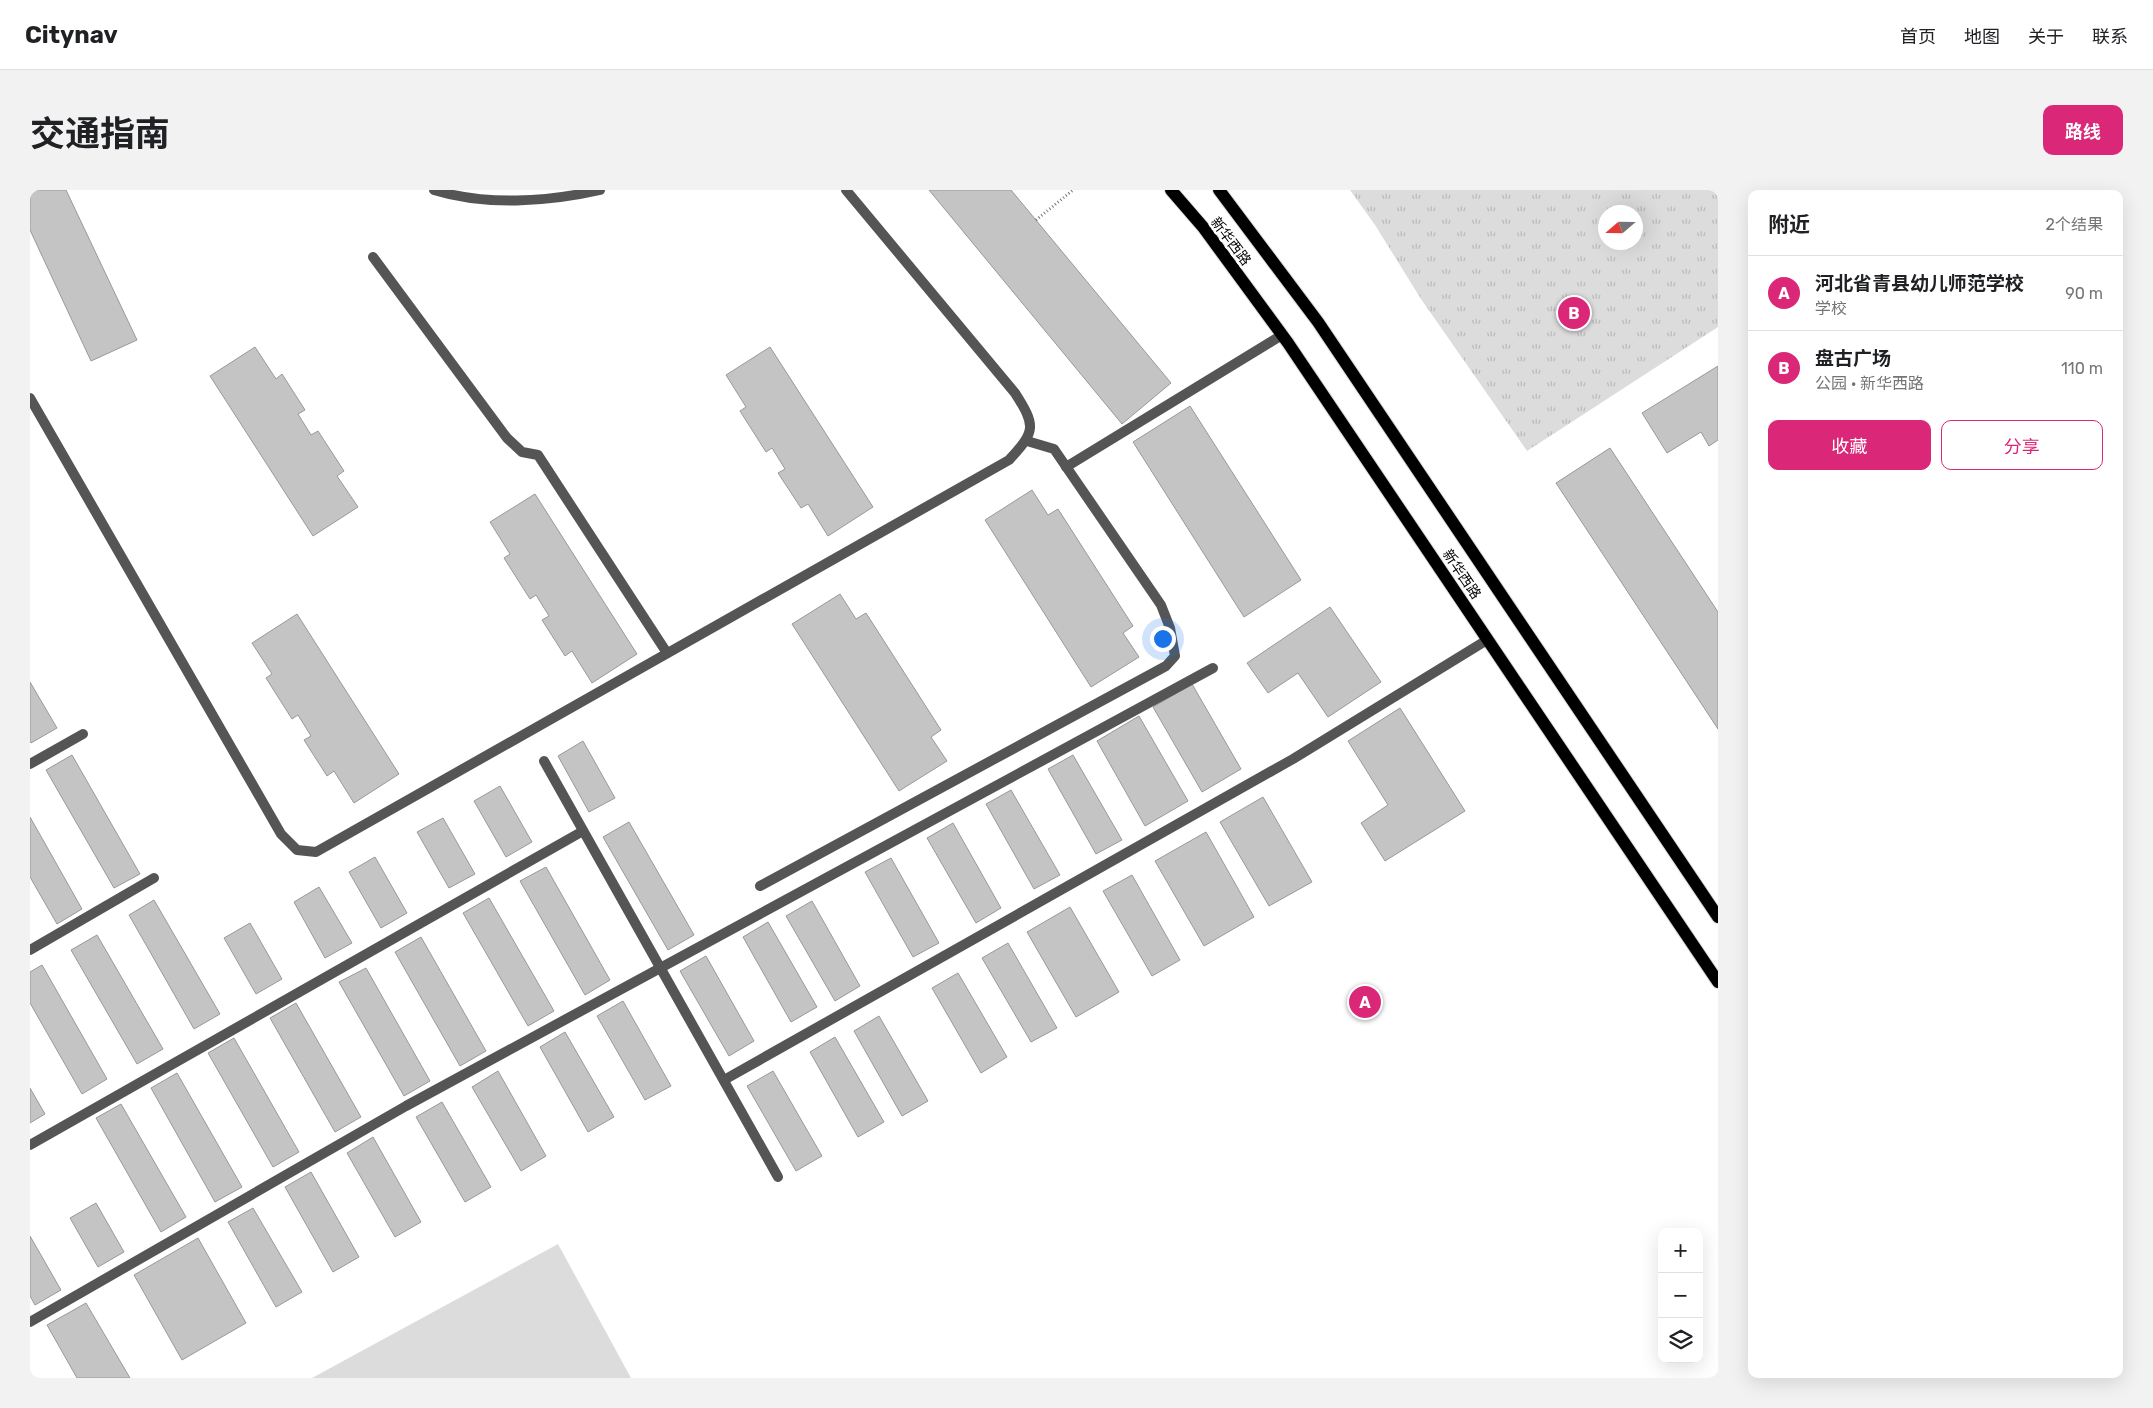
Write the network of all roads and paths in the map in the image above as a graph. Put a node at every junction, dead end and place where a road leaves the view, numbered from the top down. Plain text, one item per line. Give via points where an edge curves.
1 (434, 190) edge
2 (600, 190) edge
3 (846, 190) edge
4 (1074, 190) edge
5 (1172, 190) edge
6 (1219, 190) edge
7 (1036, 220) dead end
8 (373, 257) dead end
9 (1282, 335) junction
10 (30, 398) edge
11 (1027, 441) junction
12 (1066, 467) junction
13 (1487, 640) junction
14 (667, 653) junction
15 (1213, 668) dead end
16 (83, 734) dead end
17 (544, 761) dead end
18 (30, 764) edge
19 (583, 831) junction
20 (154, 878) dead end
21 (760, 886) dead end
22 (1718, 917) edge
23 (30, 950) edge
24 (661, 968) junction
25 (1718, 982) edge
26 (724, 1080) junction
27 (30, 1145) edge
28 (778, 1177) dead end
29 (30, 1322) edge

1 - 2 lane via 493,200 542,198
3 - 11 lane via 1015,393 1031,425
4 - 7 path
5 - 9 main road, 新华西路
6 - 22 main road, 新华西路 via 1318,322
8 - 14 lane via 507,438 522,452 538,455
9 - 12 lane
9 - 13 main road, 新华西路
10 - 14 lane via 281,834 297,850 316,852
11 - 12 lane via 1054,449
11 - 14 lane via 1009,460
12 - 21 lane via 1161,605 1170,628 1174,656 1166,666
13 - 25 main road, 新华西路
13 - 26 lane via 1293,759
15 - 24 lane
16 - 18 lane
17 - 19 lane
19 - 24 lane
19 - 27 lane
20 - 23 lane
24 - 26 lane
24 - 29 lane via 406,1106
26 - 28 lane

